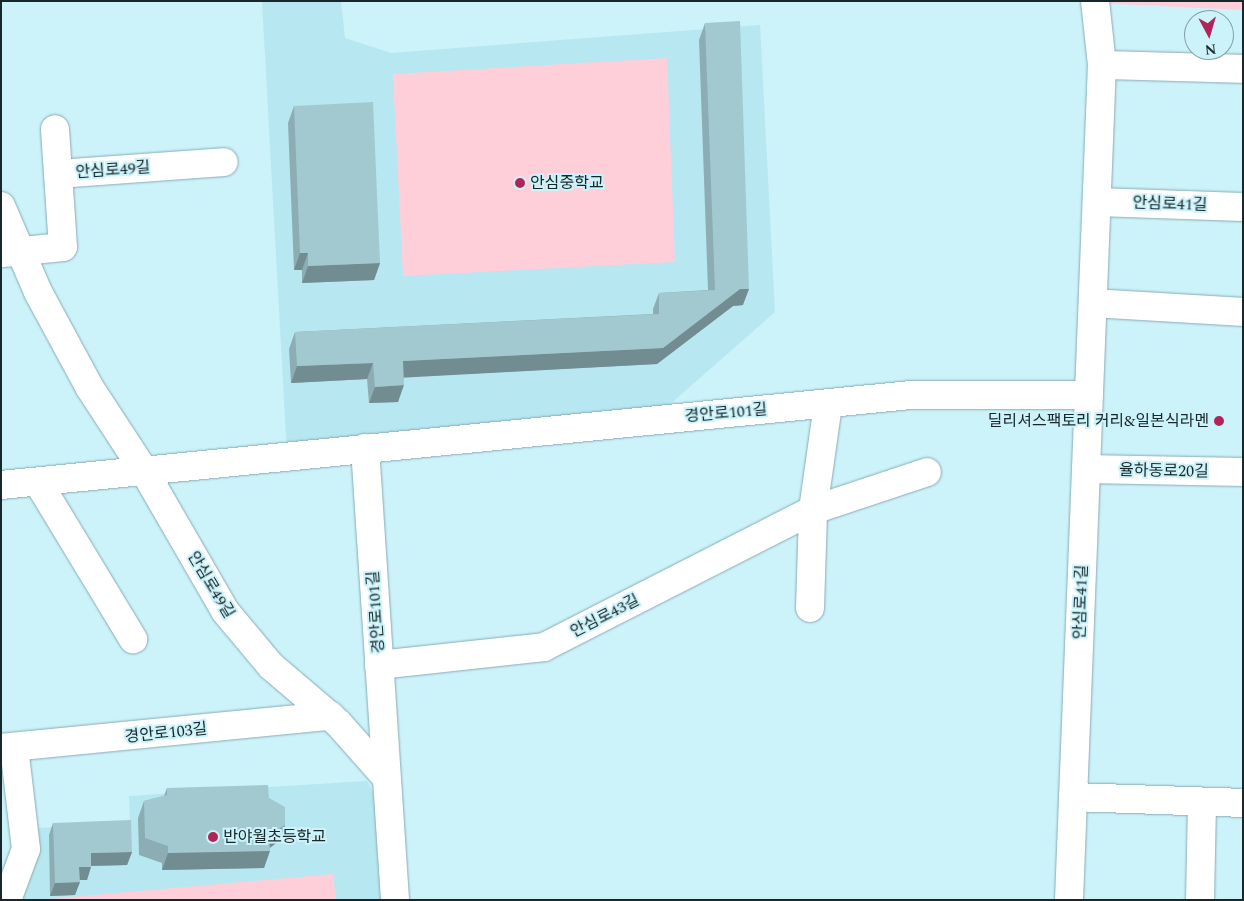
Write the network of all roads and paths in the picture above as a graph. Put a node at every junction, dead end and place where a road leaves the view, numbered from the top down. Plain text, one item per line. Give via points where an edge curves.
1 (1095, 1) edge
2 (1102, 65) junction
3 (1243, 68) edge
4 (55, 129) dead end
5 (224, 162) dead end
6 (58, 174) junction
7 (1097, 202) junction
8 (1, 206) edge
9 (1243, 207) edge
10 (11, 252) edge
11 (1093, 304) junction
12 (1243, 312) edge
13 (1089, 396) junction
14 (828, 404) junction
15 (365, 448) junction
16 (1086, 469) junction
17 (927, 472) dead end
18 (1243, 472) edge
19 (146, 474) junction
20 (38, 482) junction
21 (1, 485) edge
22 (813, 510) junction
23 (810, 608) dead end
24 (133, 639) dead end
25 (379, 665) junction
26 (330, 716) junction
27 (8, 748) edge
28 (385, 776) junction
29 (10, 796) edge
30 (1073, 797) junction
31 (1202, 802) junction
32 (1243, 803) edge
33 (7, 900) edge
34 (395, 900) edge
35 (1069, 900) edge
36 (1200, 900) edge

1 - 2 street, 안심로41길
2 - 3 street
2 - 7 street, 안심로41길
4 - 6 street
5 - 6 street, 안심로49길
6 - 10 street, 안심로49길 via 63,247
7 - 9 street, 안심로41길
7 - 11 street, 안심로41길
8 - 10 street, 안심로49길
10 - 19 street, 안심로49길 via 90,388
11 - 12 street
11 - 13 street, 안심로41길
13 - 14 street, 경안로101길 via 912,395
13 - 16 street, 안심로41길
14 - 15 street, 경안로101길
14 - 22 street
15 - 19 street, 경안로101길
15 - 25 street, 경안로101길
16 - 18 street, 율하동로20길
16 - 30 street, 안심로41길
17 - 22 street, 안심로43길
19 - 20 street, 경안로101길
19 - 26 street, 안심로49길 via 243,637
20 - 21 street, 경안로101길
20 - 24 street
22 - 23 street
22 - 25 street, 안심로43길 via 544,647
25 - 28 street, 경안로101길
26 - 27 street, 경안로103길
26 - 28 street, 안심로49길
27 - 29 street
28 - 34 street
29 - 33 street via 26,849
30 - 31 street
30 - 35 street, 안심로41길
31 - 32 street
31 - 36 street

